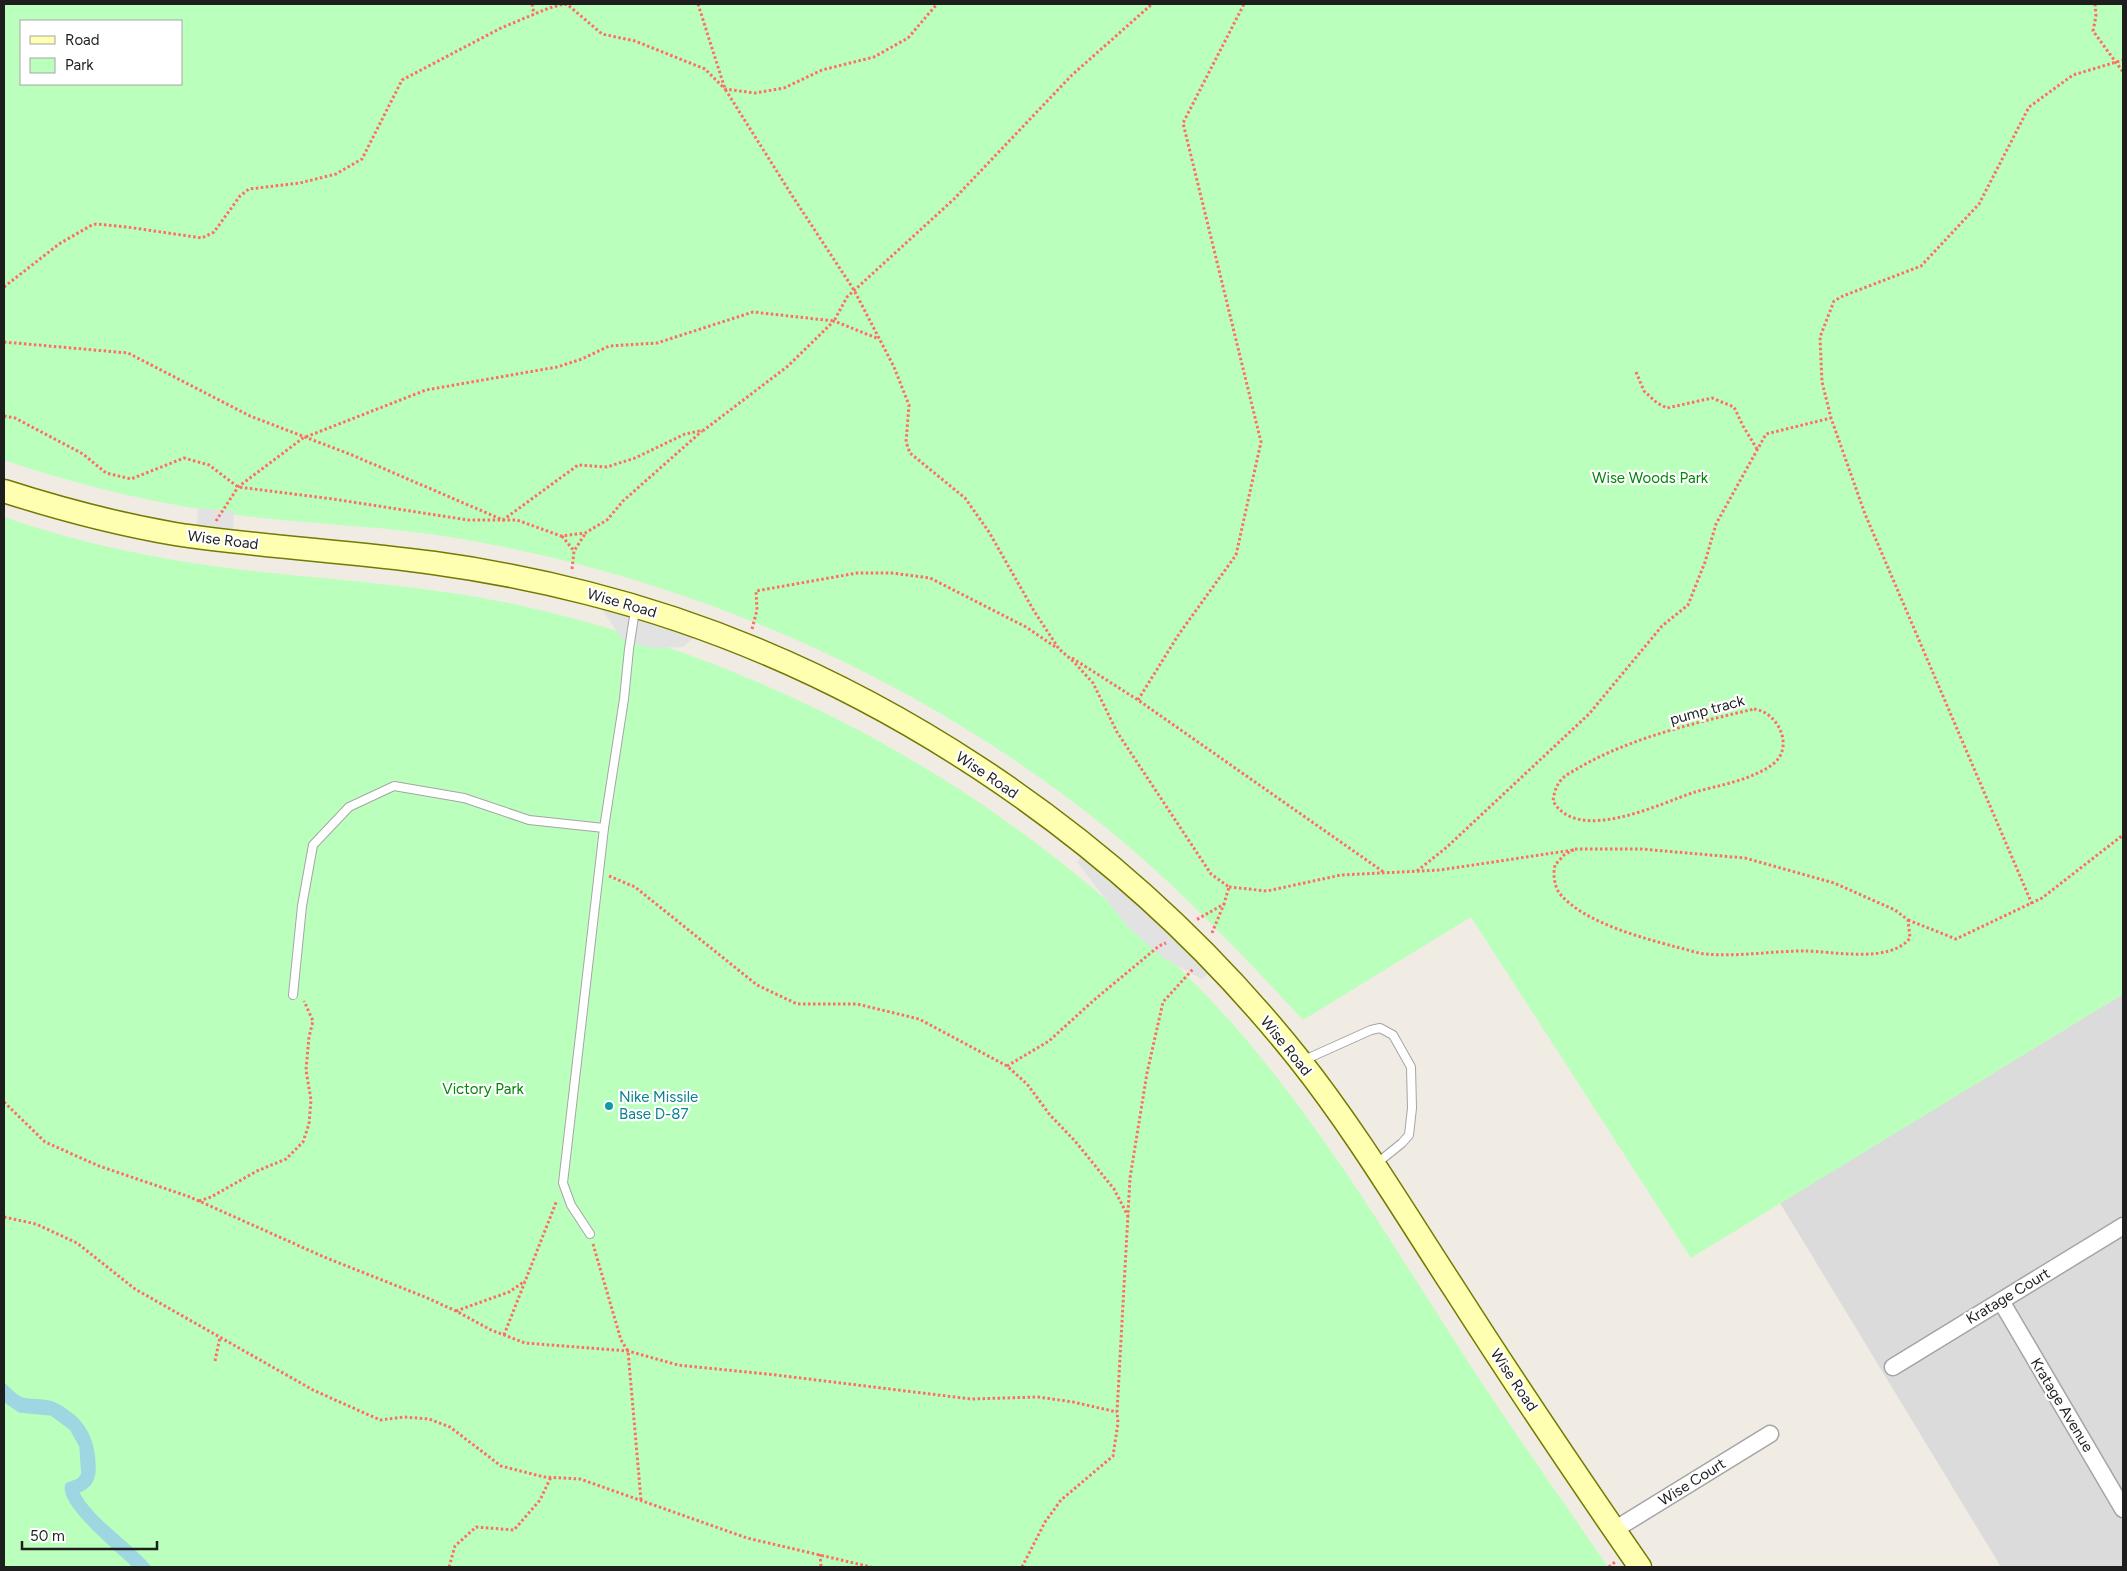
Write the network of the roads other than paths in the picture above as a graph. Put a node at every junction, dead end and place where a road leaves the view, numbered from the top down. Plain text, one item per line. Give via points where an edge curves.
1 (4, 491) edge
2 (636, 606) junction
3 (604, 828) junction
4 (293, 995) road end
5 (1301, 1062) junction
6 (1374, 1165) junction
7 (2123, 1226) edge
8 (590, 1234) road end
9 (2001, 1300) junction
10 (1893, 1367) dead end
11 (1770, 1434) dead end
12 (2123, 1509) edge
13 (1614, 1530) junction
14 (1640, 1567) edge

1 - 2 street, Wise Road via 98,518 205,538 438,563 504,574
2 - 3 lane
2 - 5 street, Wise Road via 748,646 846,692 960,756 1069,834 1140,893 1255,1008
3 - 4 lane via 528,820 464,798 394,786 349,807 313,846 302,906
3 - 8 lane via 563,1183 571,1205
5 - 6 street, Wise Road
5 - 6 lane via 1371,1030 1380,1028 1393,1035 1411,1067 1411,1129 1402,1143
6 - 13 street, Wise Road
7 - 9 street, Kratage Court
9 - 10 street, Kratage Court
9 - 12 street, Kratage Avenue
11 - 13 street, Wise Court
13 - 14 street, Wise Road

